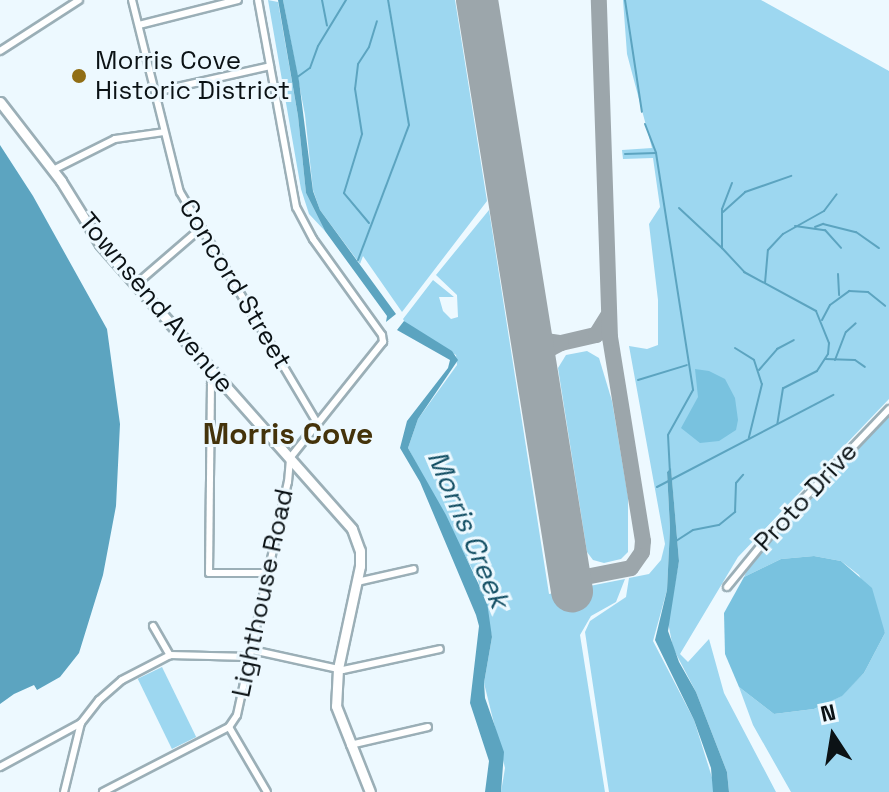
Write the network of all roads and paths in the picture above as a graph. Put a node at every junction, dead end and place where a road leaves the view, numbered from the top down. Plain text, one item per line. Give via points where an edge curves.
1 (79, 0) edge
2 (132, 0) edge
3 (238, 0) edge
4 (258, 0) edge
5 (139, 25) junction
6 (0, 51) edge
7 (270, 66) junction
8 (155, 92) junction
9 (0, 102) edge
10 (164, 132) junction
11 (53, 170) junction
12 (201, 228) junction
13 (135, 285) junction
14 (215, 375) junction
15 (889, 409) edge
16 (317, 423) junction
17 (290, 458) junction
18 (414, 569) dead end
19 (269, 573) junction
20 (357, 582) junction
21 (727, 587) dead end
22 (153, 626) dead end
23 (440, 649) dead end
24 (251, 653) junction
25 (170, 655) junction
26 (338, 669) junction
27 (81, 723) junction
28 (229, 727) junction
29 (428, 727) dead end
30 (350, 745) junction
31 (0, 767) edge
32 (122, 782) junction
33 (64, 792) edge
34 (103, 792) edge
35 (127, 792) edge
36 (267, 792) edge
37 (370, 792) edge

1 - 6 street
2 - 5 street, Concord Street
3 - 5 street
4 - 7 street
5 - 8 street, Concord Street
7 - 8 street
7 - 16 street via 303,224 382,335 379,347
8 - 10 street, Concord Street
9 - 11 main road, Townsend Avenue
10 - 11 street via 115,139
10 - 12 street, Concord Street via 180,192
11 - 13 main road, Townsend Avenue via 92,234
12 - 13 street
12 - 16 street, Concord Street
13 - 14 main road, Townsend Avenue
14 - 17 main road, Townsend Avenue
14 - 19 street via 209,573
15 - 21 street, Proto Drive
16 - 17 street
17 - 19 street, Lighthouse Road
17 - 20 main road, Townsend Avenue via 352,529 360,551
18 - 20 street
19 - 24 street, Lighthouse Road
20 - 26 main road, Townsend Avenue
22 - 25 street
23 - 26 street
24 - 25 street
24 - 26 street
24 - 28 street, Lighthouse Road via 237,715
25 - 27 street via 122,680
26 - 30 main road, Townsend Avenue via 335,692
27 - 31 street
27 - 33 street
28 - 32 street, Lighthouse Road
28 - 36 street
29 - 30 street
30 - 37 main road, Townsend Avenue
32 - 34 street, Lighthouse Road
32 - 35 street

